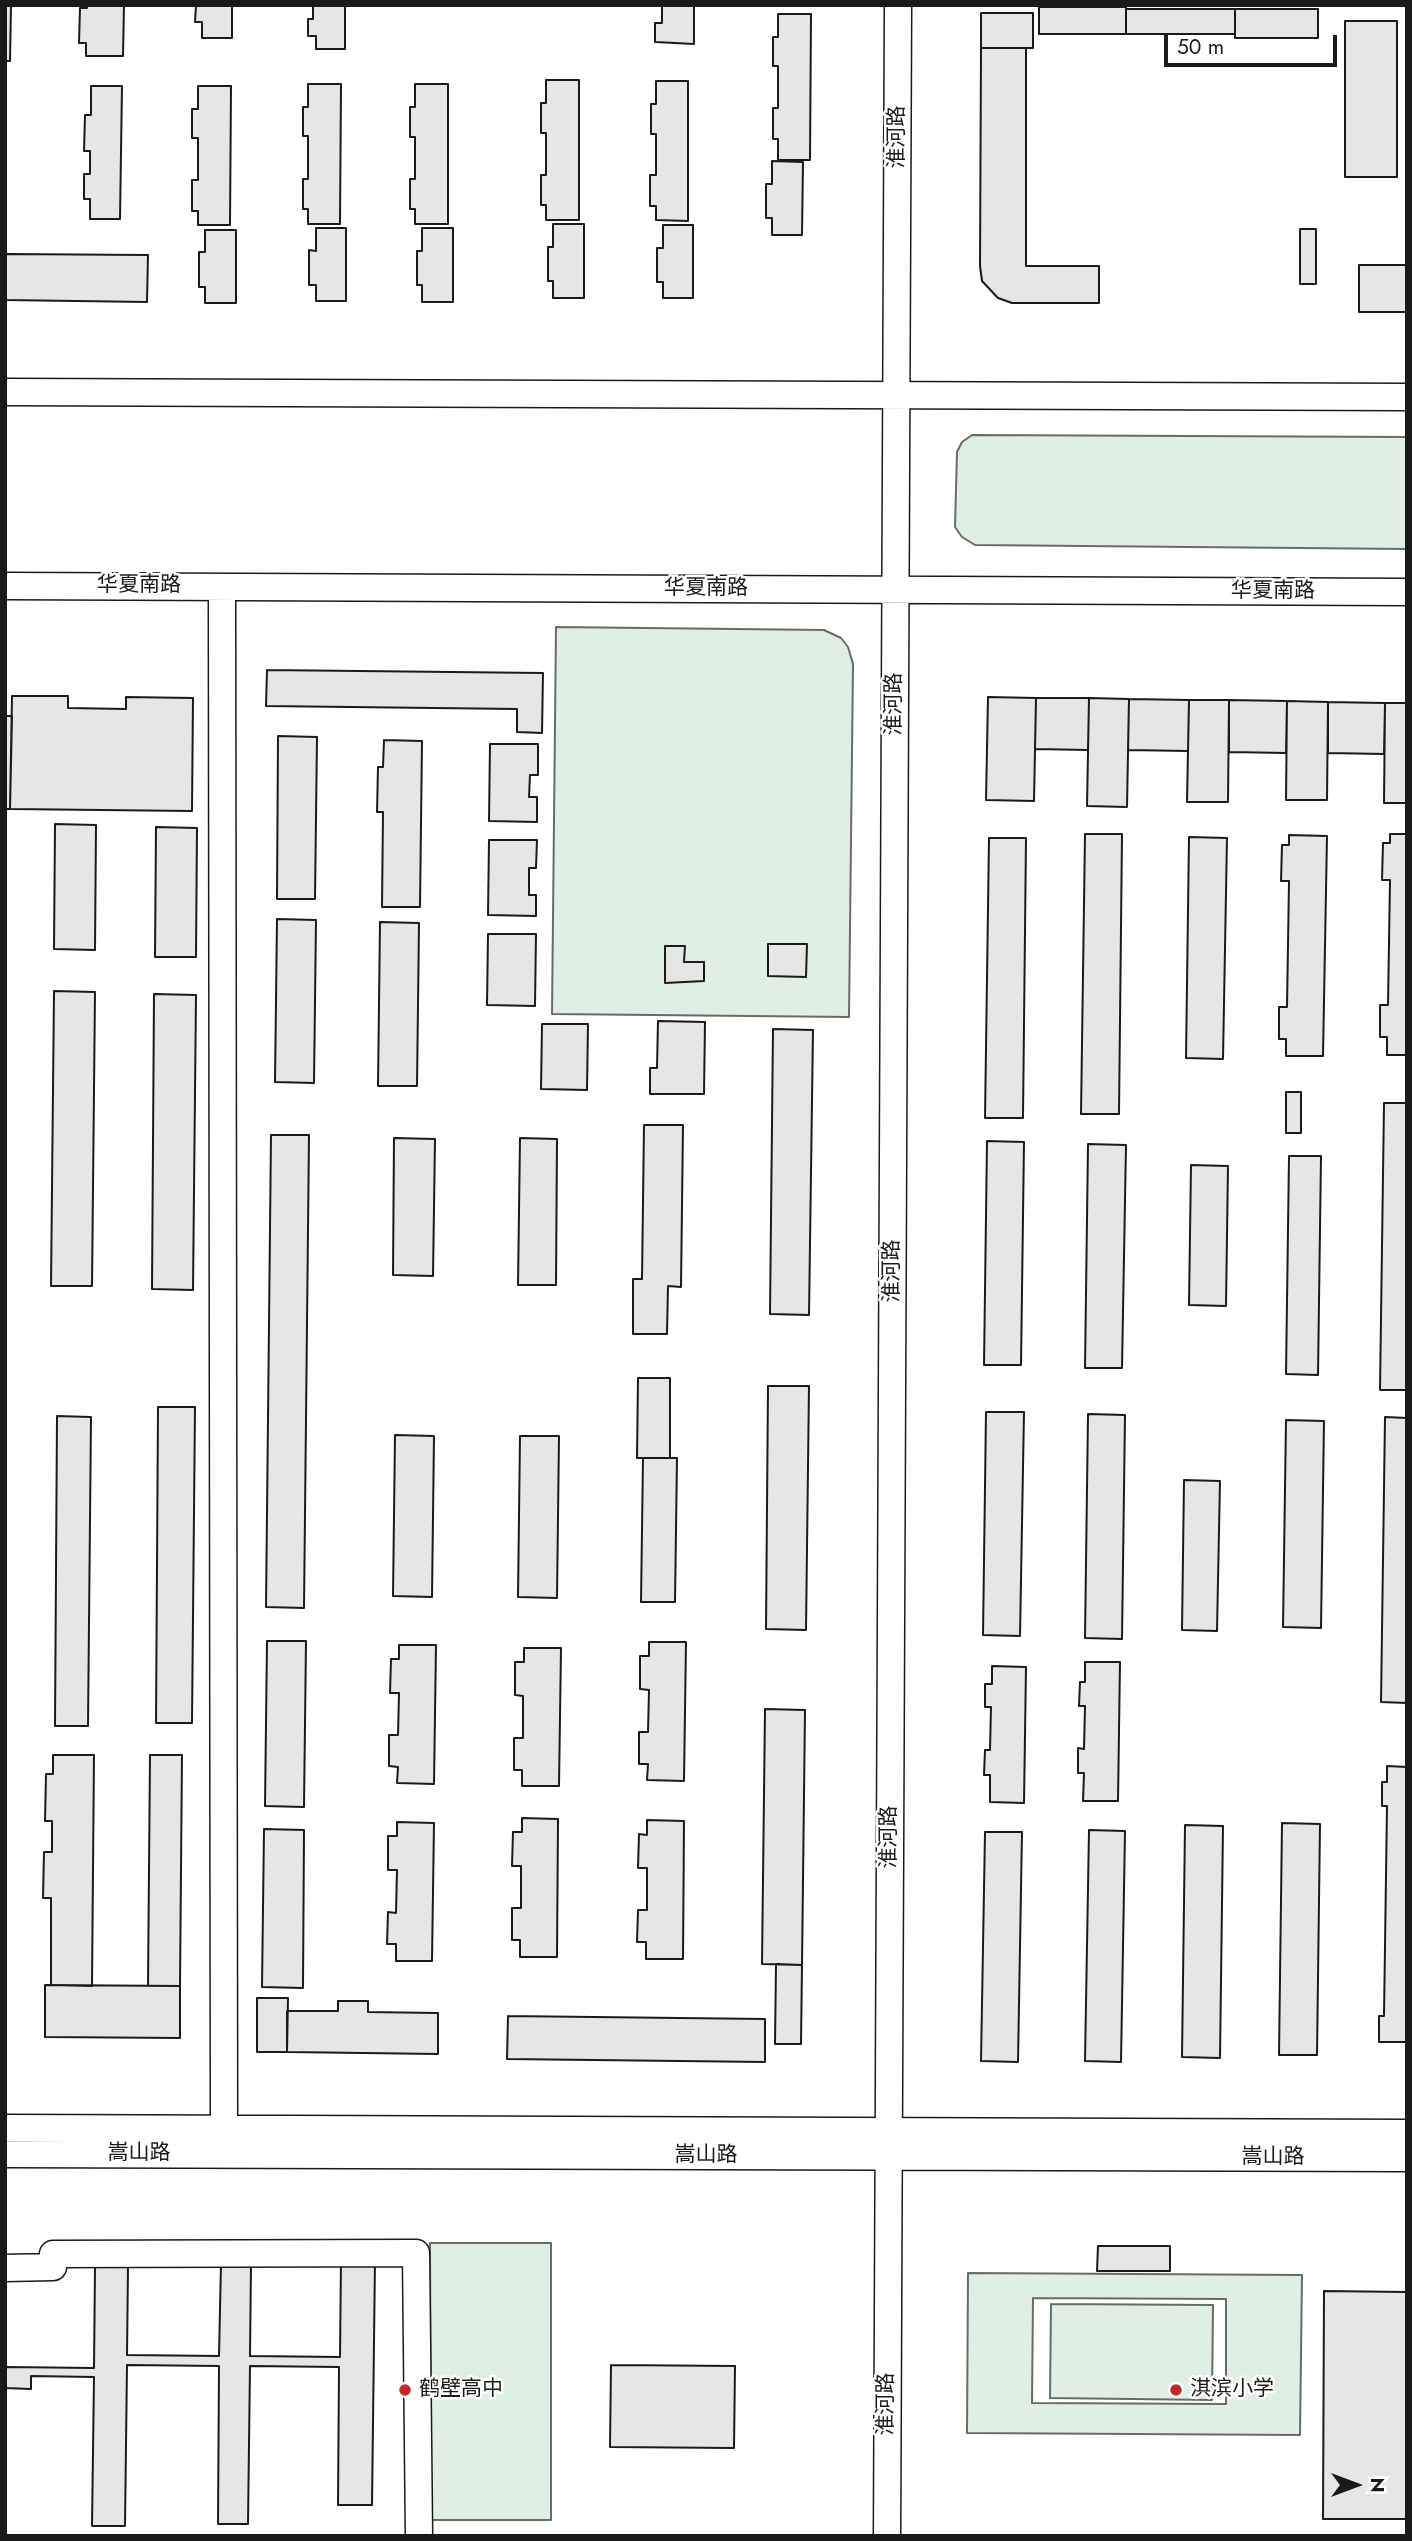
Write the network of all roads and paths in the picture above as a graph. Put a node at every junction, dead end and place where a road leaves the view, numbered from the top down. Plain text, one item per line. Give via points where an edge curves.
1 (898, 5) edge
2 (5, 392) edge
3 (897, 395) junction
4 (1407, 397) edge
5 (5, 586) edge
6 (222, 587) junction
7 (896, 590) junction
8 (1407, 592) edge
9 (5, 2128) edge
10 (224, 2129) junction
11 (1407, 2133) edge
12 (889, 2144) junction
13 (5, 2154) edge
14 (1407, 2158) edge
15 (5, 2268) edge
16 (419, 2536) edge
17 (887, 2536) edge

1 - 3 street, 淮河路
2 - 3 street
3 - 4 street
3 - 7 street, 淮河路
5 - 6 street, 华夏南路
6 - 7 street, 华夏南路
6 - 10 street
7 - 8 street, 华夏南路
7 - 12 street, 淮河路
9 - 10 street, 嵩山路
10 - 12 street, 嵩山路
11 - 12 street, 嵩山路
12 - 13 street, 嵩山路
12 - 14 street, 嵩山路
12 - 17 street, 淮河路
15 - 16 street via 53,2267 53,2254 416,2253

